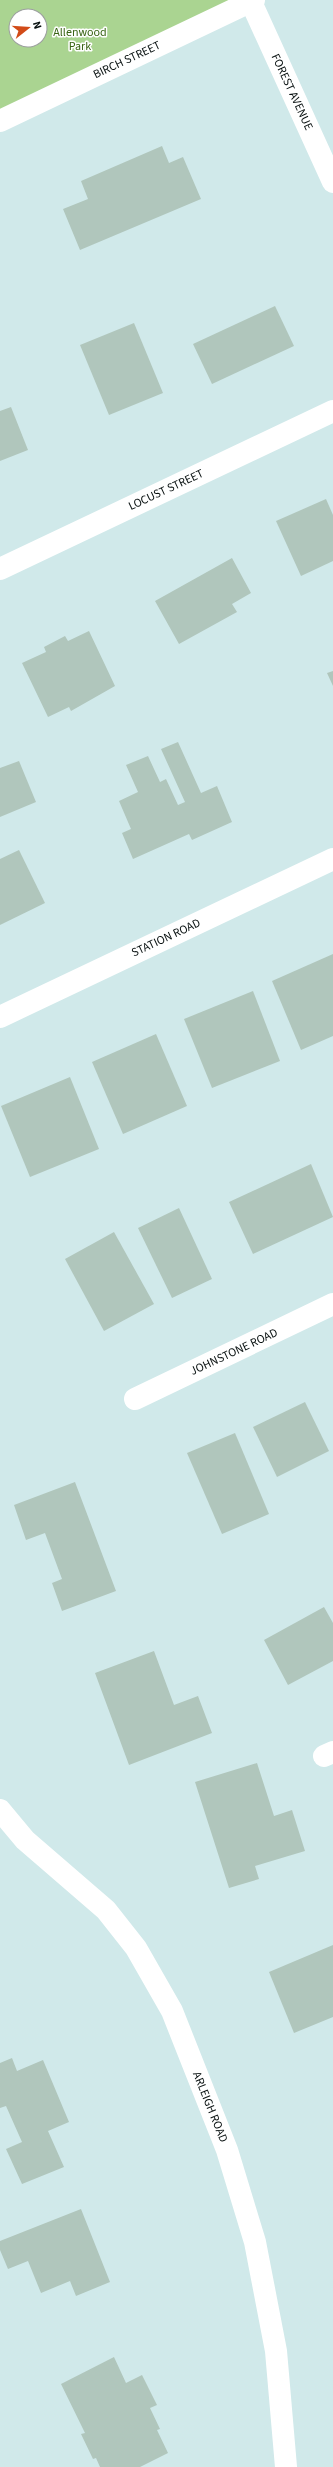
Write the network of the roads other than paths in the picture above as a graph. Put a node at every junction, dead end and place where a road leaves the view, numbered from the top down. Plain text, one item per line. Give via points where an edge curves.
1 (252, 1) edge
2 (0, 121) edge
3 (333, 182) edge
4 (333, 411) edge
5 (0, 569) edge
6 (333, 859) edge
7 (0, 1017) edge
8 (333, 1304) edge
9 (134, 1399) dead end
10 (0, 1810) edge
11 (286, 2467) edge

1 - 2 street, BIRCH STREET
1 - 3 street, FOREST AVENUE
4 - 5 street, LOCUST STREET
6 - 7 street, STATION ROAD
8 - 9 street, JOHNSTONE ROAD
10 - 11 street, ARLEIGH ROAD via 25,1840 106,1910 136,1948 172,2011 227,2150 255,2242 276,2351

